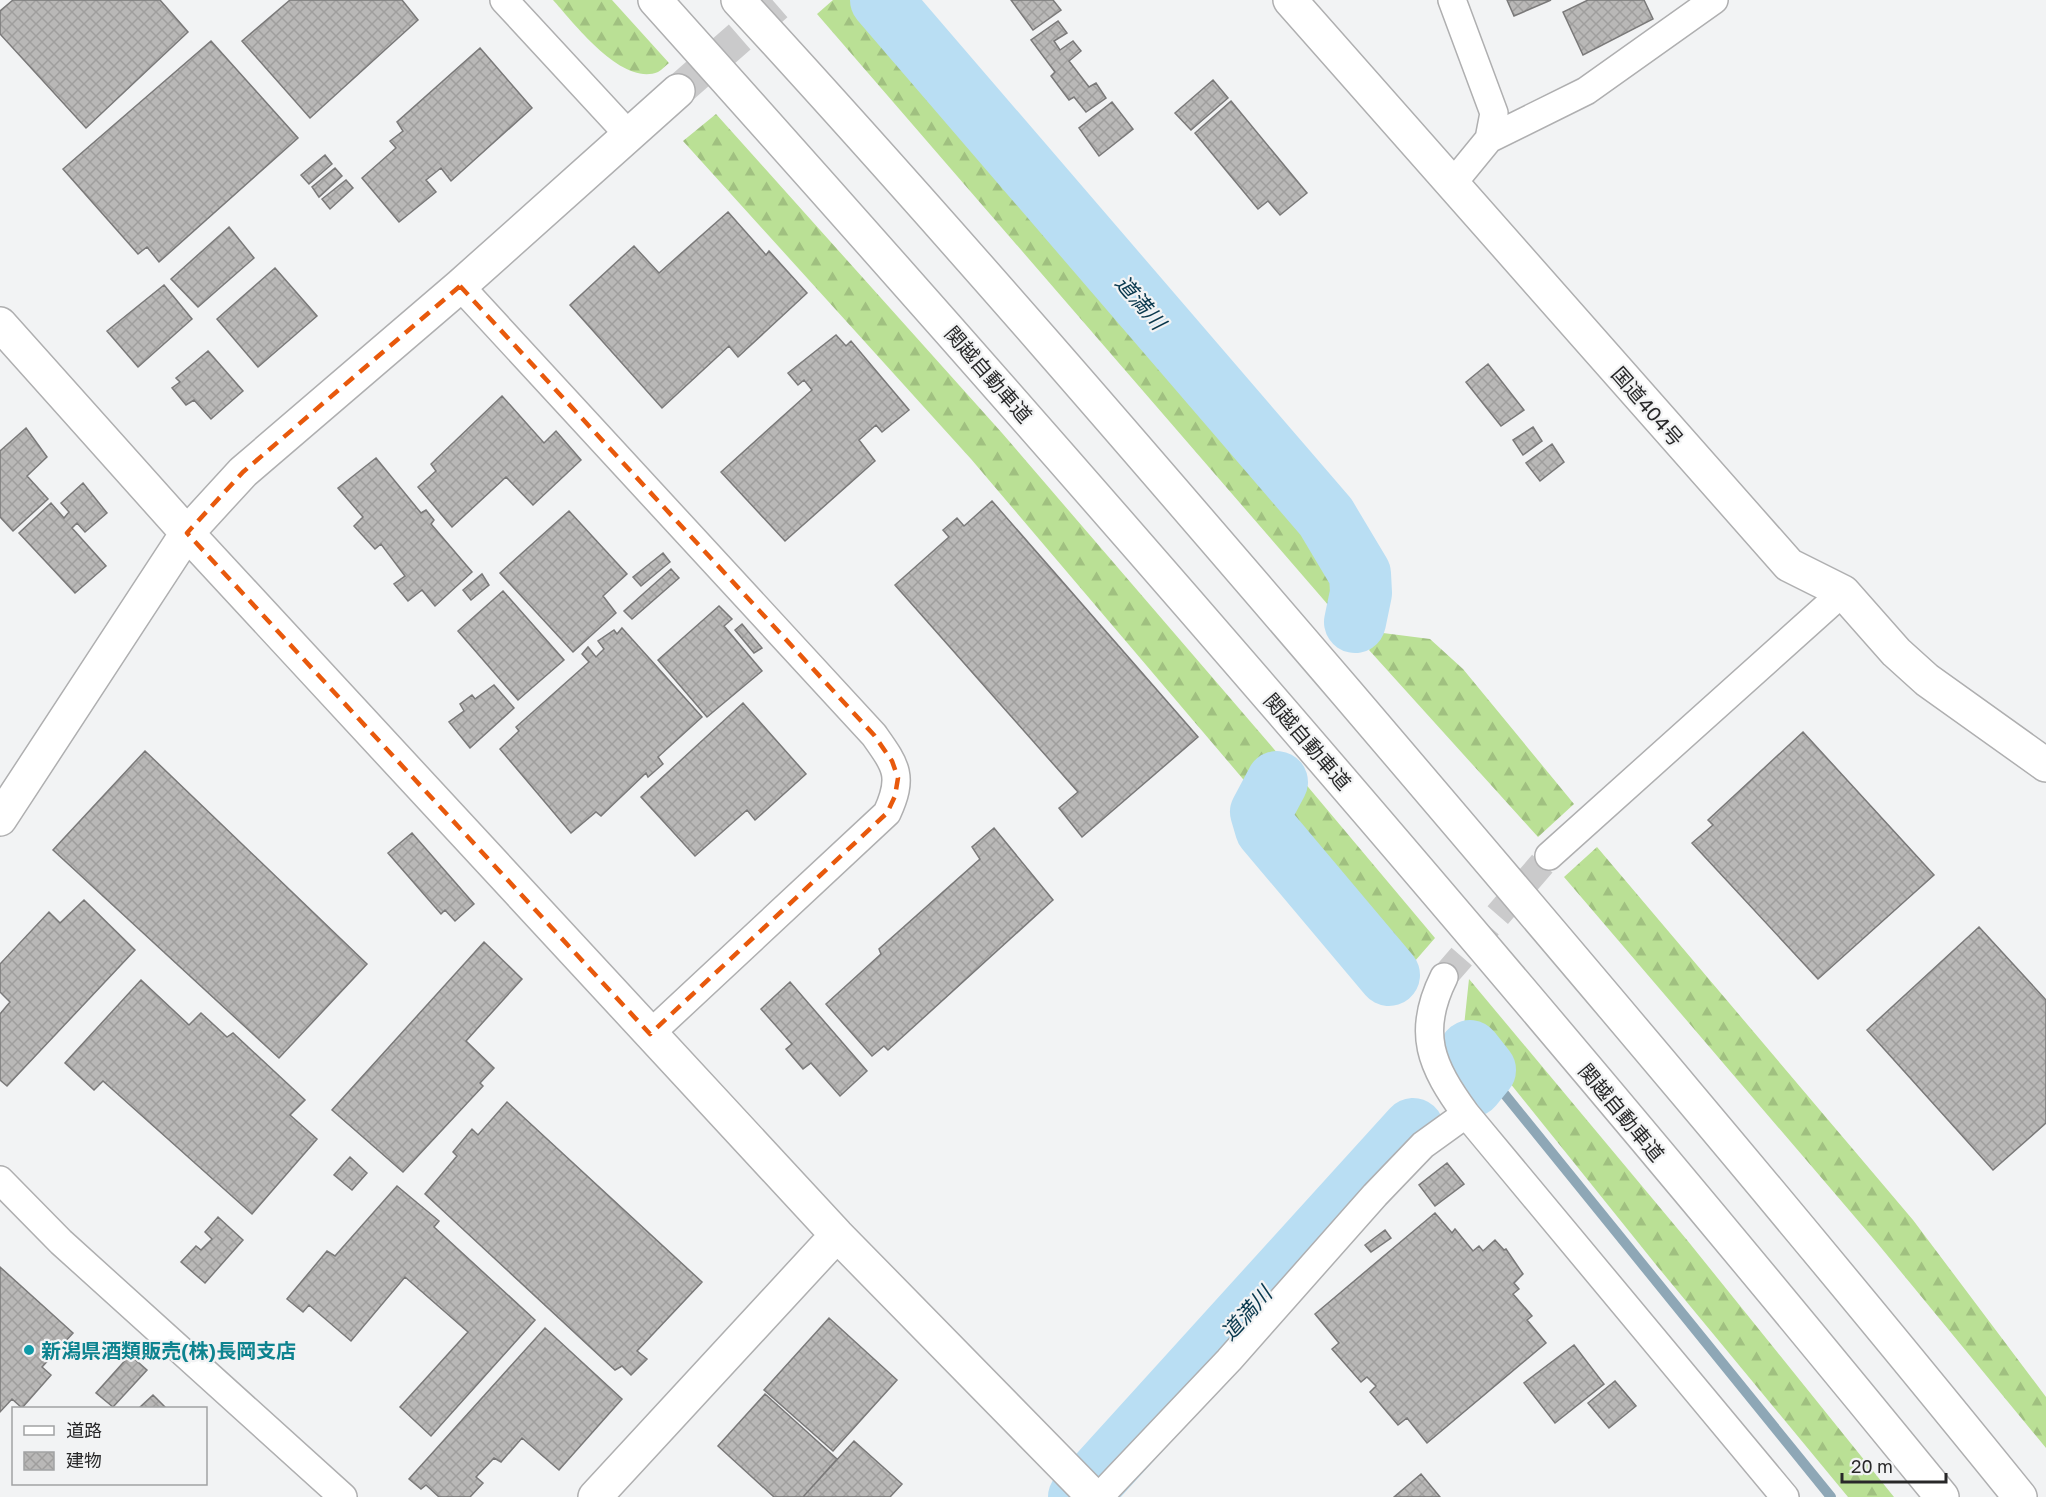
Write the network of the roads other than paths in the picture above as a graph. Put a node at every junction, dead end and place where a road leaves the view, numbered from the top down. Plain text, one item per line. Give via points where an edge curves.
1 (504, 0) edge
2 (655, 0) edge
3 (738, 0) edge
4 (1290, 0) edge
5 (1452, 0) edge
6 (1714, 0) edge
7 (678, 91) tunnel mouth
8 (628, 134) junction
9 (1489, 139) junction
10 (1453, 183) junction
11 (459, 285) junction
12 (0, 324) edge
13 (186, 533) junction
14 (1843, 592) junction
15 (2046, 765) edge
16 (0, 819) edge
17 (1549, 856) tunnel mouth
18 (1444, 976) tunnel mouth
19 (650, 1034) junction
20 (1466, 1114) junction
21 (0, 1180) edge
22 (837, 1235) junction
23 (343, 1497) edge
24 (595, 1497) edge
25 (1094, 1497) edge
26 (1099, 1497) edge
27 (1785, 1497) edge
28 (1942, 1497) edge
29 (2020, 1497) edge

1 - 8 street
2 - 28 main road, 関越自動車道 via 933,309 1446,901
3 - 29 main road via 952,237 1468,836 1743,1160
4 - 10 main road, 国道404号
5 - 9 street via 1494,113
6 - 9 street via 1586,91
7 - 8 main road
8 - 11 main road
9 - 10 street
10 - 14 main road, 国道404号 via 1789,565
11 - 13 main road via 243,472
11 - 19 street via 874,735 892,761 898,778 887,813
12 - 13 main road
13 - 16 main road
13 - 19 main road
14 - 15 main road, 国道404号 via 1896,652 1927,680
14 - 17 street
18 - 20 street via 1433,998 1428,1026 1437,1068
19 - 22 main road
20 - 26 street via 1423,1145 1375,1195 1229,1360
20 - 27 street
21 - 23 street via 61,1242
22 - 24 main road
22 - 25 main road

